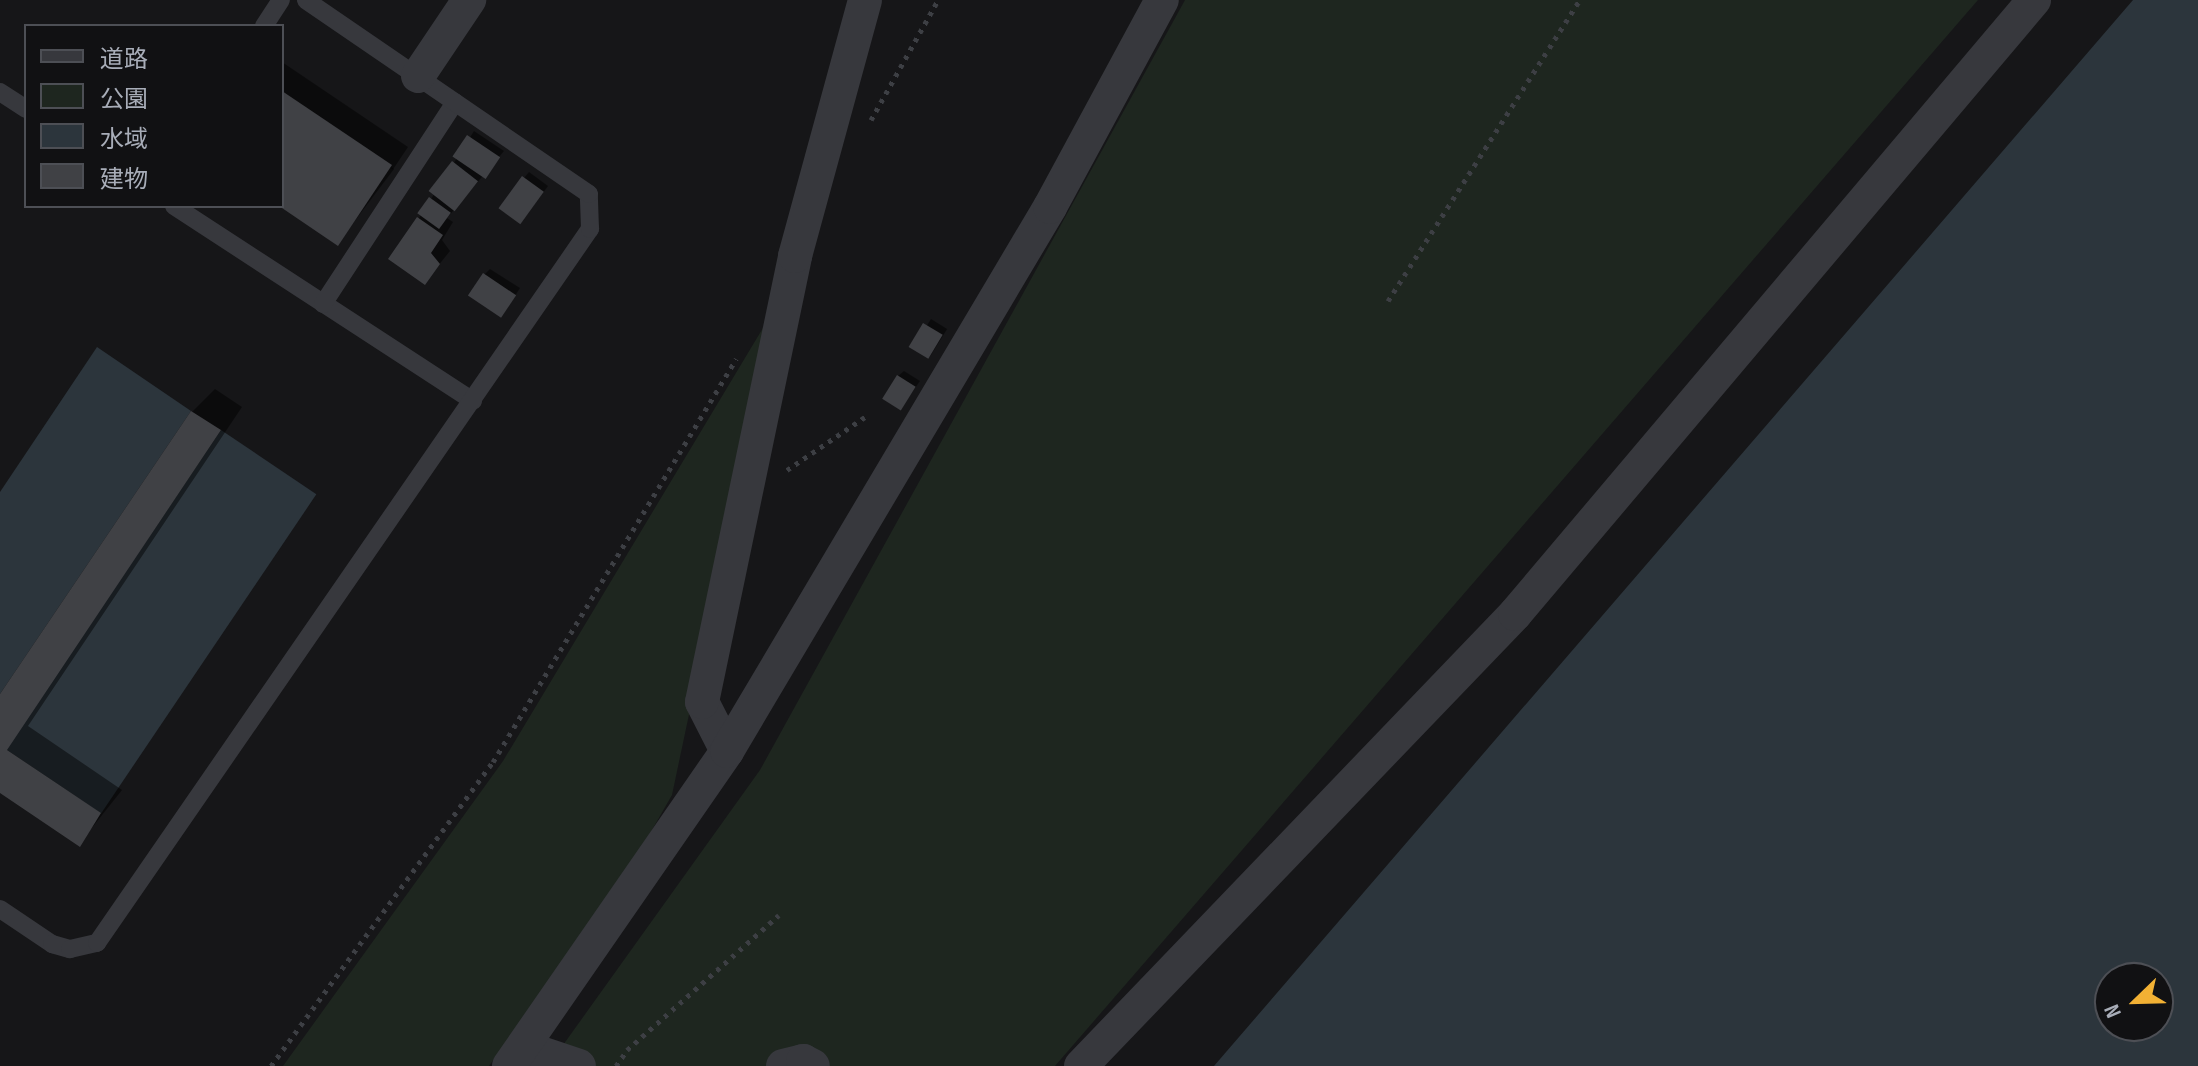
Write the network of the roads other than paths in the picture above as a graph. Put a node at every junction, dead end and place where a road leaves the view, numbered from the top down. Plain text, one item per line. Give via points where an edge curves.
1 (281, 0) edge
2 (306, 0) edge
3 (469, 0) edge
4 (865, 0) edge
5 (1162, 0) edge
6 (2034, 0) edge
7 (265, 24) edge
8 (418, 76) junction
9 (0, 92) edge
10 (455, 102) junction
11 (24, 108) edge
12 (177, 208) edge
13 (323, 304) junction
14 (473, 401) junction
15 (727, 751) junction
16 (0, 909) edge
17 (516, 1056) edge
18 (579, 1066) edge
19 (783, 1066) edge
20 (813, 1066) edge
21 (1081, 1066) edge

1 - 7 lane
2 - 8 lane
3 - 8 street
4 - 15 street via 795,256 702,702
5 - 15 street via 1050,207
6 - 21 street via 1515,614
8 - 10 lane
9 - 11 lane
10 - 13 lane
10 - 14 lane via 589,194 590,229
12 - 13 lane
13 - 14 lane
14 - 16 lane via 97,943 70,949 52,944
15 - 17 street
17 - 18 street
19 - 20 street via 803,1061

